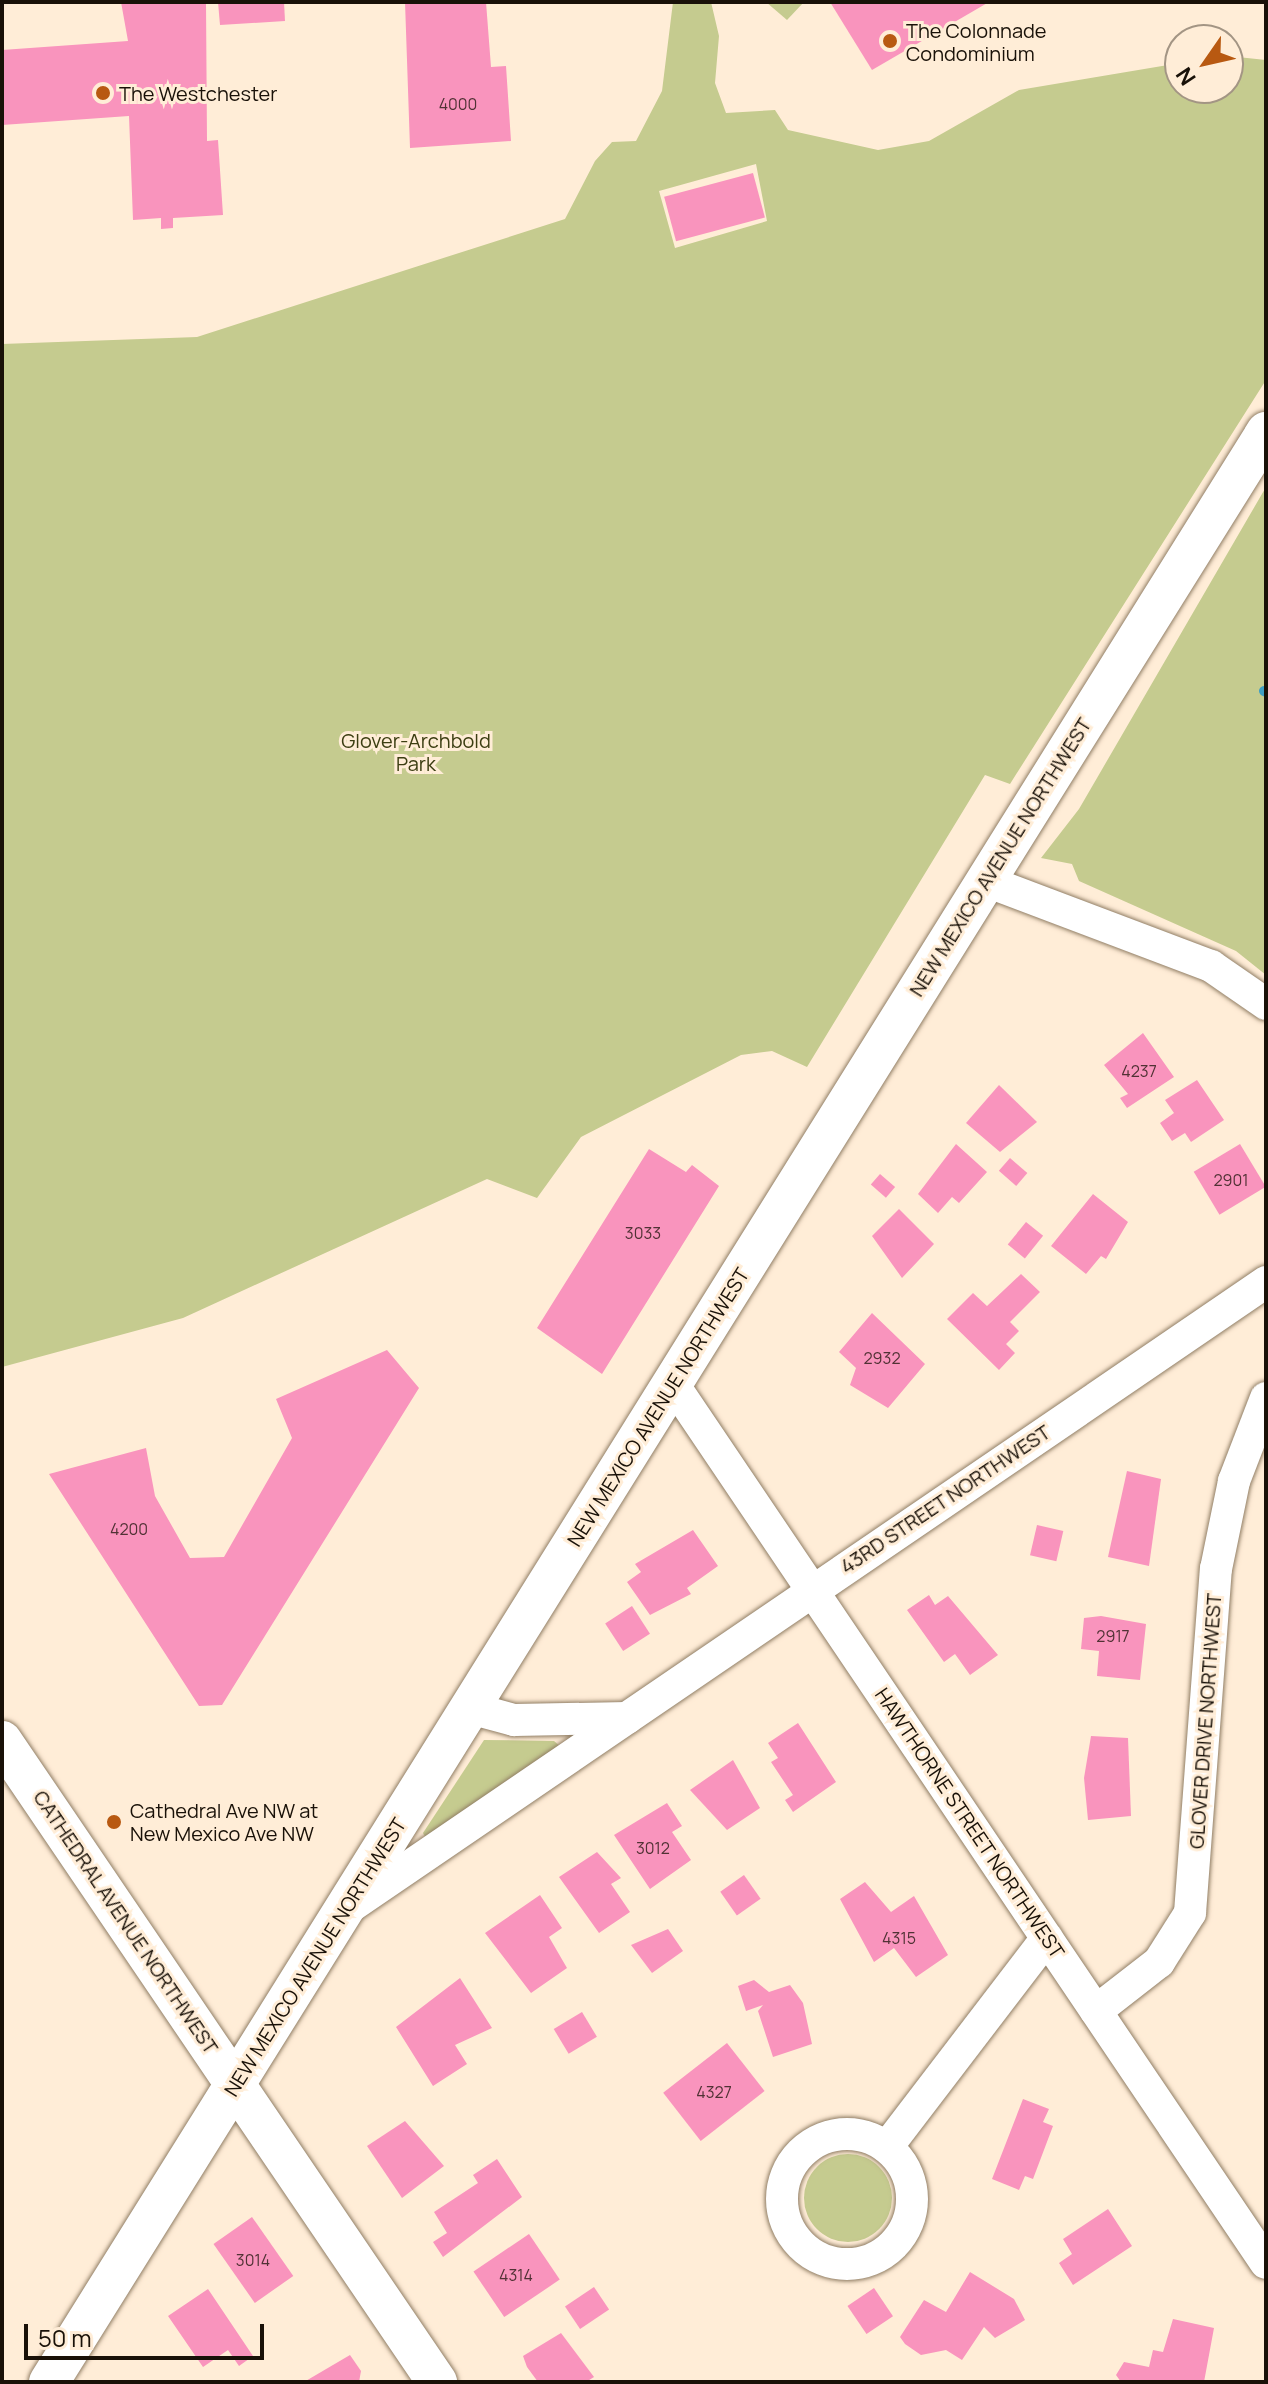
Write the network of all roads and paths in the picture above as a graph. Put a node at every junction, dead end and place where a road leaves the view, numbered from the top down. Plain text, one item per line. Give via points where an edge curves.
1 (1266, 432) edge
2 (986, 881) junction
3 (1266, 1004) edge
4 (1266, 1282) edge
5 (673, 1384) junction
6 (1266, 1398) edge
7 (812, 1590) junction
8 (470, 1708) junction
9 (627, 1718) junction
10 (2, 1741) edge
11 (344, 1911) junction
12 (1047, 1938) junction
13 (1096, 2011) junction
14 (235, 2083) junction
15 (887, 2147) junction
16 (1266, 2263) edge
17 (49, 2382) edge
18 (437, 2382) edge

1 - 2 street, NEW MEXICO AVENUE NORTHWEST
2 - 3 street via 1211,966
2 - 5 street, NEW MEXICO AVENUE NORTHWEST
4 - 7 street, 43RD STREET NORTHWEST
5 - 7 street, HAWTHORNE STREET NORTHWEST
5 - 8 street, NEW MEXICO AVENUE NORTHWEST
6 - 13 street, GLOVER DRIVE NORTHWEST via 1234,1481 1216,1569 1194,1899 1159,1962
7 - 9 street, 43RD STREET NORTHWEST
7 - 12 street, HAWTHORNE STREET NORTHWEST
8 - 9 street via 514,1720
8 - 11 street, NEW MEXICO AVENUE NORTHWEST
9 - 11 street, 43RD STREET NORTHWEST
10 - 14 street, CATHEDRAL AVENUE NORTHWEST
11 - 14 street, NEW MEXICO AVENUE NORTHWEST
12 - 13 street, HAWTHORNE STREET NORTHWEST
12 - 15 street
13 - 16 street, HAWTHORNE STREET NORTHWEST
14 - 17 street, NEW MEXICO AVENUE NORTHWEST
14 - 18 street, CATHEDRAL AVENUE NORTHWEST
15 - 15 street via 867,2137 834,2135 804,2149 790,2166 782,2210 803,2249 843,2265 883,2254 898,2240 912,2202 910,2181

